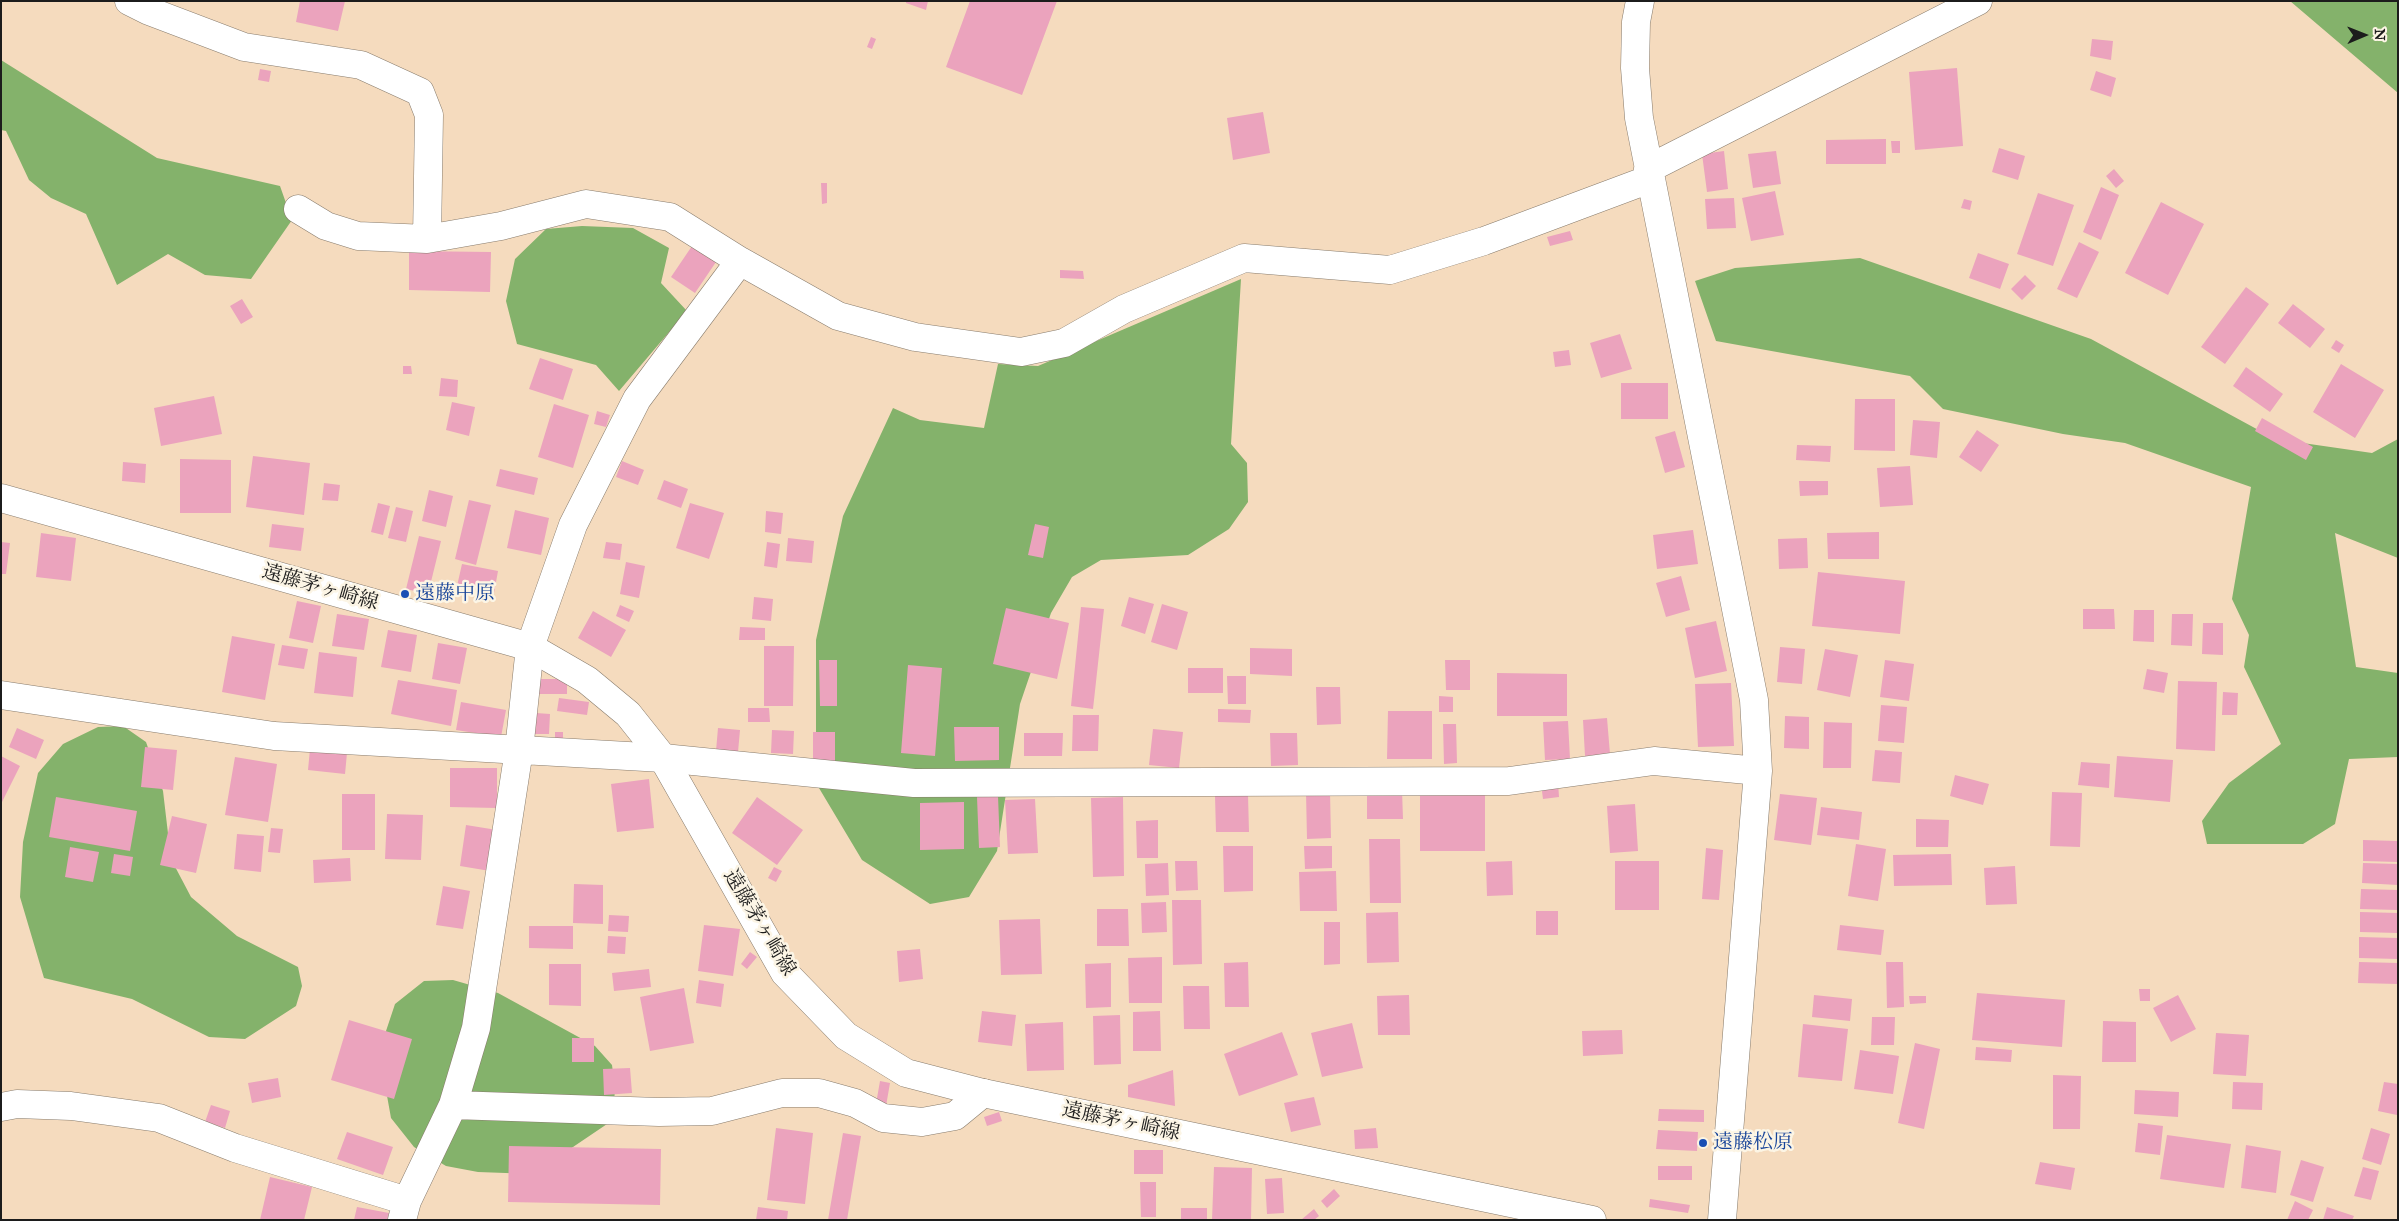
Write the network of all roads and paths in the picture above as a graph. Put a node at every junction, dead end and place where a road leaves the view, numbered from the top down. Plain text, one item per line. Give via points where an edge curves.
1 (129, 1) edge
2 (1640, 1) edge
3 (1978, 1) edge
4 (1649, 174) junction
5 (298, 210) dead end
6 (427, 239) junction
7 (740, 261) junction
8 (1, 498) edge
9 (530, 647) junction
10 (1, 695) edge
11 (519, 750) junction
12 (663, 758) junction
13 (1758, 771) junction
14 (983, 1093) junction
15 (452, 1105) junction
16 (1, 1107) edge
17 (404, 1210) edge
18 (1592, 1220) edge
19 (1722, 1220) edge

1 - 6 street via 244,47 361,65 420,92 429,115
2 - 4 street via 1635,68 1639,118
3 - 4 street
4 - 7 street via 1484,240 1390,270 1244,258 1124,309 1064,343 1021,352 915,336 838,316
4 - 13 street via 1754,700
5 - 6 street via 326,226 358,236
6 - 7 street via 501,226 586,204 670,218
7 - 9 street via 637,399 573,525
8 - 9 street, 遠藤茅ヶ崎線
9 - 11 street
9 - 12 street, 遠藤茅ヶ崎線 via 603,692 628,714
10 - 11 street via 274,736
11 - 12 street
11 - 15 street via 476,1028
12 - 13 street via 914,783 1509,781 1654,761
12 - 14 street, 遠藤茅ヶ崎線 via 785,973 802,992 846,1036 906,1073
13 - 19 street
14 - 15 street via 955,1116 922,1122 883,1118 854,1103 820,1093 782,1092 712,1111
14 - 18 street, 遠藤茅ヶ崎線
15 - 17 street
16 - 17 street via 17,1104 71,1106 159,1118

